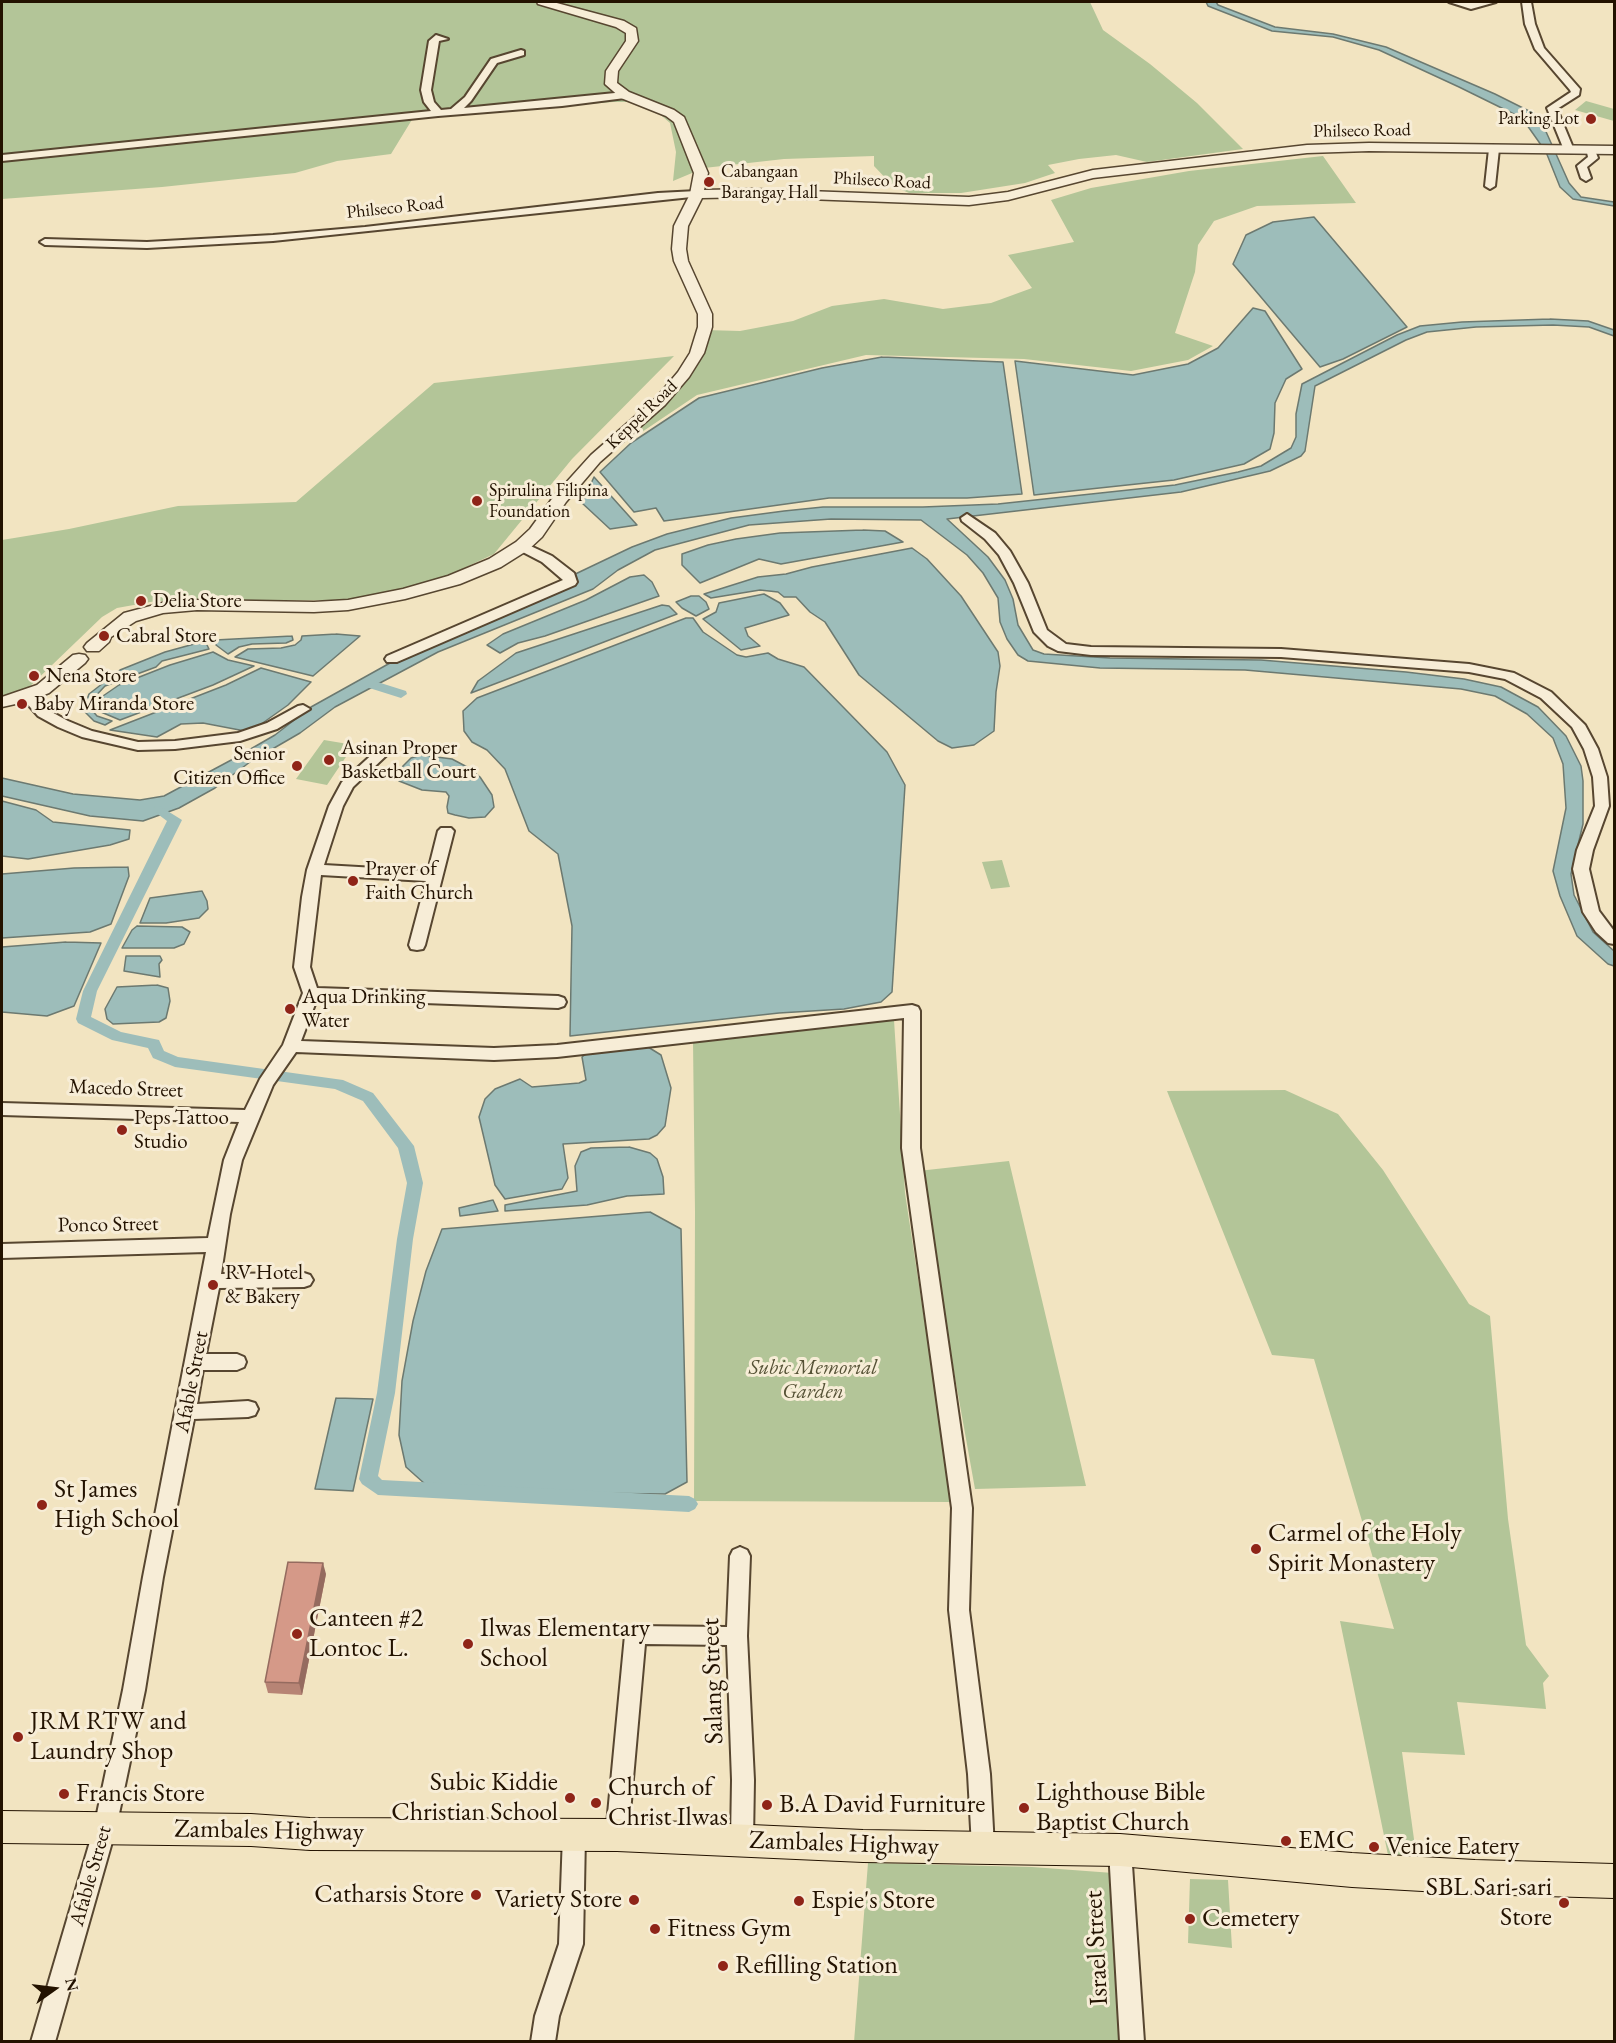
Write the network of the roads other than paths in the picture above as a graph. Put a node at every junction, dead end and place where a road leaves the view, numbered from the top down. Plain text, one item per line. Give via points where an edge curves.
1 (542, 2) edge
2 (1454, 2) edge
3 (1491, 2) edge
4 (1526, 2) edge
5 (443, 39) dead end
6 (521, 53) dead end
7 (625, 95) junction
8 (453, 112) junction
9 (438, 113) junction
10 (1494, 149) junction
11 (1567, 150) junction
12 (1590, 150) junction
13 (1614, 150) edge
14 (2, 158) edge
15 (1586, 178) dead end
16 (1490, 186) dead end
17 (697, 194) junction
18 (45, 242) dead end
19 (967, 518) dead end
20 (522, 546) junction
21 (392, 659) dead end
22 (28, 696) junction
23 (2, 702) edge
24 (303, 709) dead end
25 (383, 752) dead end
26 (446, 831) dead end
27 (315, 870) junction
28 (433, 876) junction
29 (1614, 939) edge
30 (417, 945) dead end
31 (311, 993) junction
32 (558, 1002) dead end
33 (291, 1046) junction
34 (2, 1109) edge
35 (250, 1116) junction
36 (216, 1245) junction
37 (2, 1251) edge
38 (304, 1280) dead end
39 (211, 1281) junction
40 (195, 1362) junction
41 (237, 1362) dead end
42 (248, 1409) dead end
43 (186, 1412) junction
44 (740, 1556) dead end
45 (737, 1636) junction
46 (2, 1827) edge
47 (105, 1828) junction
48 (574, 1835) junction
49 (617, 1835) junction
50 (742, 1840) junction
51 (983, 1847) junction
52 (1120, 1850) junction
53 (1614, 1881) edge
54 (44, 2042) edge
55 (543, 2042) edge
56 (1132, 2042) edge

1 - 7 street via 632,31 632,41 612,71 610,81 612,87
2 - 3 street via 1471,6
4 - 11 street via 1540,49 1575,89 1576,93 1552,108
5 - 9 street via 434,41 426,90
6 - 8 street via 494,61 468,99
7 - 8 street
7 - 17 street, Keppel Road via 680,120 701,173
8 - 9 street
9 - 14 street
10 - 11 street, Philseco Road
10 - 16 street
10 - 17 street, Philseco Road via 1293,150 1093,174 1008,196 959,202
11 - 12 street, Philseco Road
12 - 13 street, Philseco Road
12 - 15 street via 1593,158 1582,166
17 - 18 street, Philseco Road via 658,195 273,238 147,245
17 - 20 street, Keppel Road via 681,226 678,249 705,314 698,353 660,402 595,460
19 - 29 street via 998,545 1013,567 1041,632 1063,648 1281,653 1469,669 1509,676 1546,695 1578,725 1600,777 1602,806 1581,869 1591,912
20 - 21 street via 547,559 569,576 570,582
20 - 22 street, Keppel Road via 495,563 428,588 348,605 172,607 130,617 47,687
22 - 23 street, Keppel Road
22 - 24 street via 43,713 63,724 106,739 147,747 240,737
25 - 27 street via 341,795
26 - 28 street
27 - 28 street
27 - 31 street via 302,967
28 - 30 street
31 - 32 street
31 - 33 street, Afable Street
33 - 35 street, Afable Street
33 - 51 street via 494,1054 912,1011 910,1148 962,1508 959,1610 979,1774
34 - 35 street, Macedo Street
35 - 36 street, Afable Street via 231,1169
36 - 37 street, Ponco Street
36 - 39 street, Afable Street
38 - 39 street
39 - 40 street, Afable Street
40 - 41 street
40 - 43 street, Afable Street
42 - 43 street
43 - 47 street, Afable Street
44 - 45 street, Salang Street
45 - 49 street via 635,1635
45 - 50 street, Salang Street
46 - 47 main road, Zambales Highway
47 - 48 main road, Zambales Highway
47 - 54 street, Afable Street
48 - 49 main road, Zambales Highway
48 - 55 street via 570,1950 547,2016
49 - 50 main road, Zambales Highway
50 - 51 main road, Zambales Highway
51 - 52 main road, Zambales Highway
52 - 53 main road, Zambales Highway via 1352,1870
52 - 56 street, Israel Street

